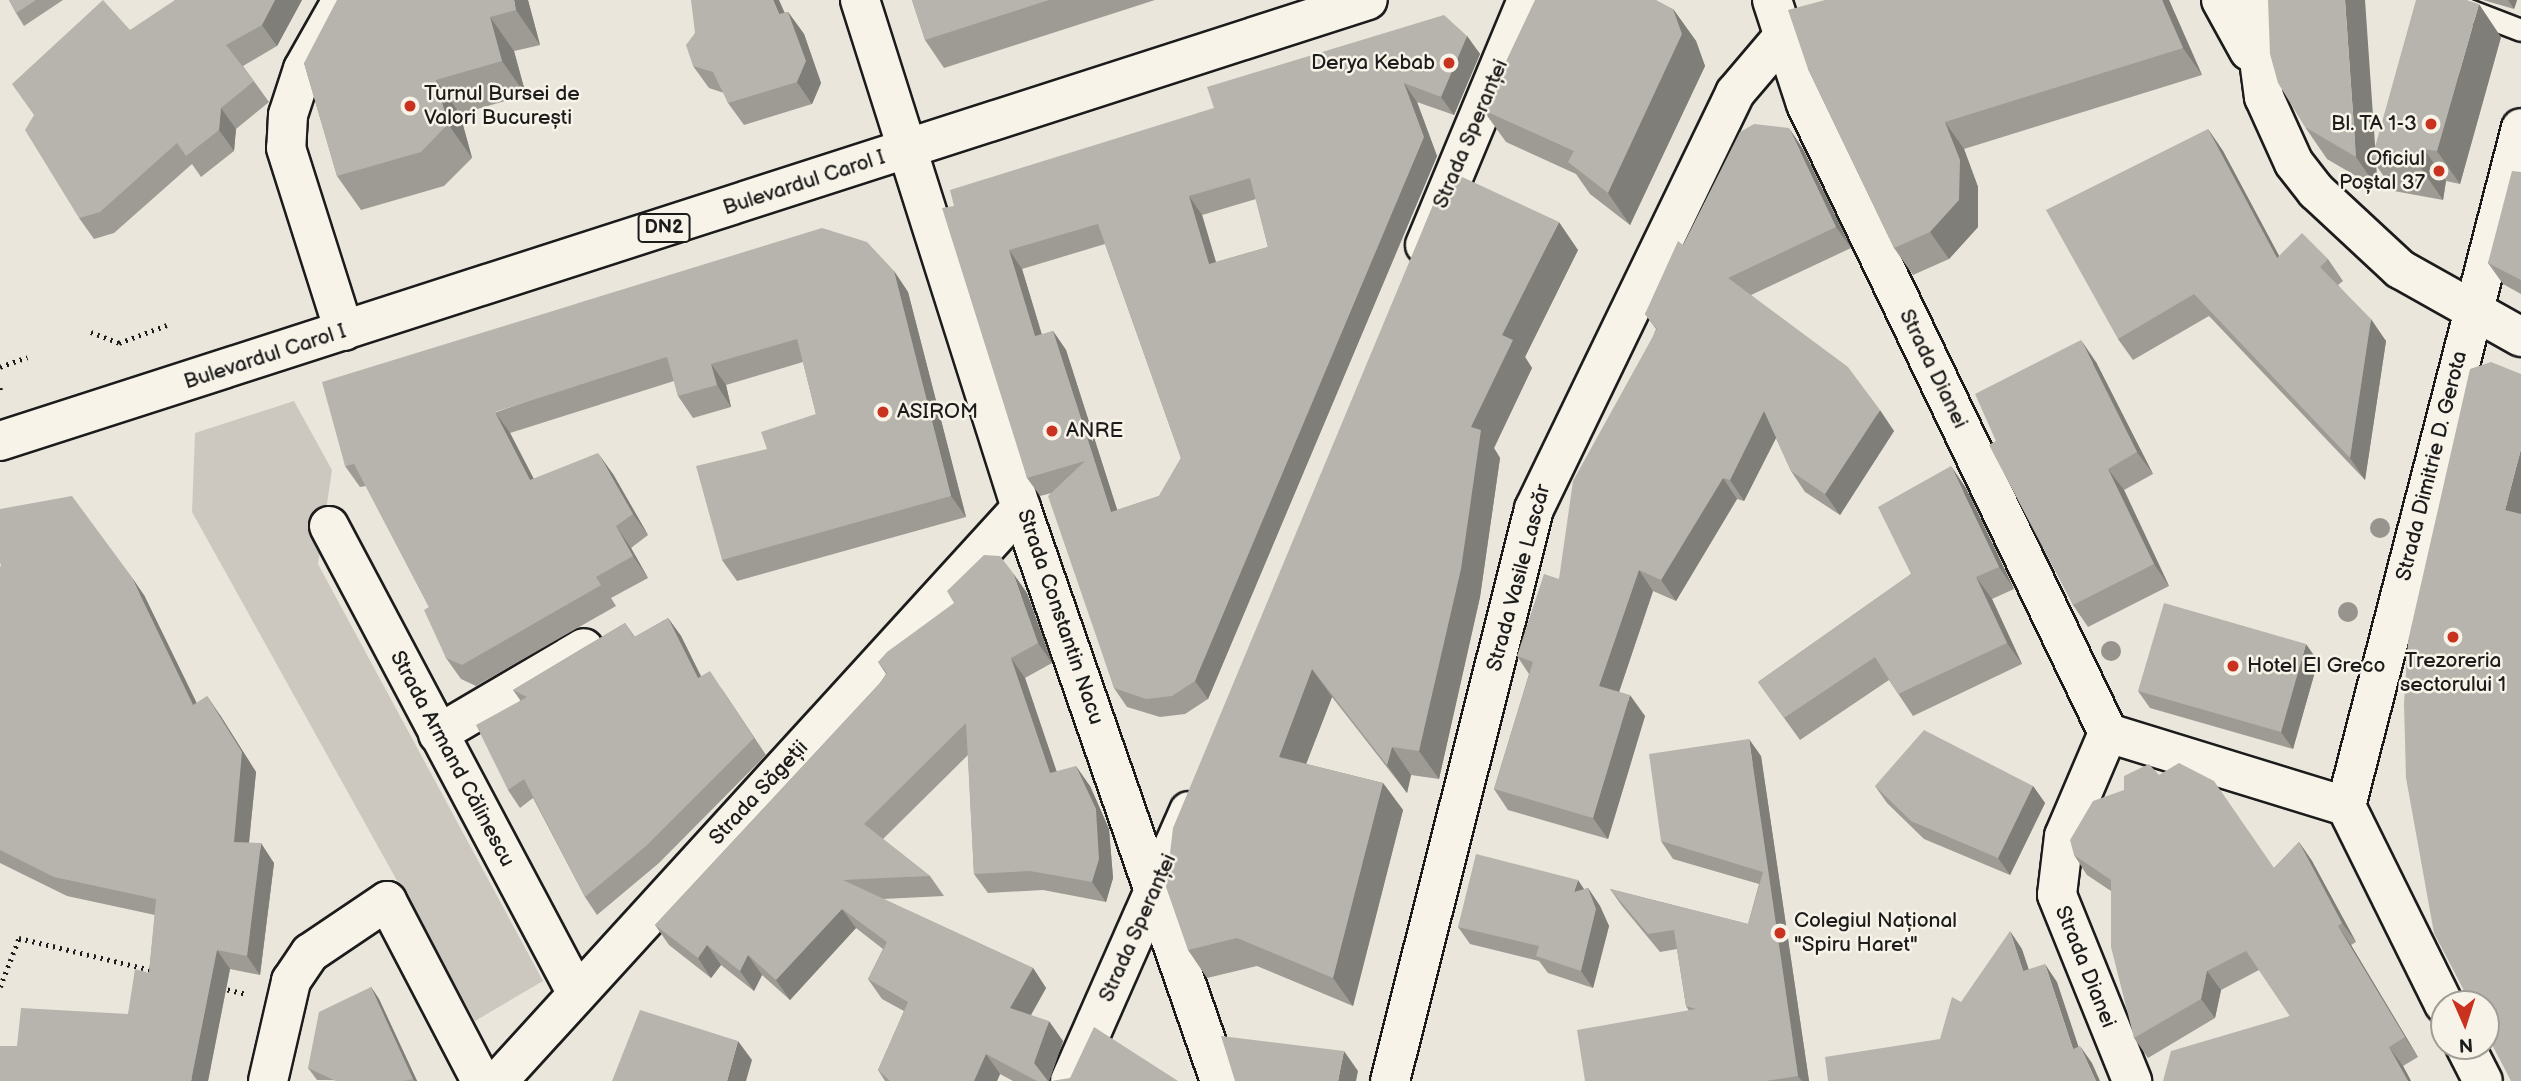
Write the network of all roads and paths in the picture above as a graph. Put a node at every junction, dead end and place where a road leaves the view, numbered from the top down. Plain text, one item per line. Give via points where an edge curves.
1 (342, 0) edge
2 (860, 0) edge
3 (1368, 0) edge
4 (1527, 0) edge
5 (1772, 0) edge
6 (2221, 0) edge
7 (2251, 0) edge
8 (2447, 2) edge
9 (2521, 30) edge
10 (1781, 39) junction
11 (2254, 59) junction
12 (2521, 128) edge
13 (905, 151) junction
14 (1411, 277) edge
15 (2470, 314) junction
16 (167, 325) dead end
17 (344, 331) junction
18 (91, 332) dead end
19 (2521, 337) edge
20 (27, 357) dead end
21 (0, 367) edge
22 (0, 441) edge
23 (1021, 508) junction
24 (329, 526) dead end
25 (620, 627) edge
26 (2108, 733) junction
27 (438, 734) junction
28 (1204, 775) edge
29 (2346, 806) junction
30 (1156, 890) junction
31 (164, 974) edge
32 (211, 986) edge
33 (0, 987) edge
34 (2437, 990) edge
35 (576, 992) junction
36 (285, 1002) junction
37 (2472, 1060) edge
38 (268, 1081) edge
39 (481, 1081) edge
40 (498, 1081) edge
41 (1070, 1081) edge
42 (1220, 1081) edge
43 (1390, 1081) edge
44 (2132, 1081) edge
45 (2483, 1081) edge

1 - 17 street via 303,69 288,126 289,160
2 - 13 street, Strada Constantin Nacu
3 - 13 street, Bulevardul Carol I / DN2
4 - 14 street, Strada Speranței
5 - 10 street, Strada Dianei
6 - 11 street
7 - 11 street
8 - 9 lane
10 - 26 street, Strada Dianei via 1811,114
10 - 43 street, Strada Vasile Lascăr via 1735,93 1534,509
11 - 15 street via 2279,135 2316,191 2400,269
12 - 15 street, Strada Dimitrie D. Gerota
13 - 17 street, Bulevardul Carol I / DN2
13 - 23 street, Strada Constantin Nacu
15 - 19 street
15 - 29 street, Strada Dimitrie D. Gerota
16 - 18 path via 119,342
17 - 22 street, Bulevardul Carol I / DN2
20 - 21 path
23 - 30 street, Strada Constantin Nacu
23 - 35 street, Strada Săgeții
24 - 27 street, Strada Armand Călinescu
25 - 27 street
26 - 29 street
26 - 44 street, Strada Dianei via 2064,836 2057,894
27 - 35 street, Strada Armand Călinescu
28 - 30 street, Strada Speranței
29 - 34 street
30 - 41 street, Strada Speranței
30 - 42 street, Strada Constantin Nacu
31 - 33 path via 19,938
32 - 36 path
35 - 40 street, Strada Săgeții
36 - 38 street
36 - 39 street via 310,953 387,901
37 - 45 street

